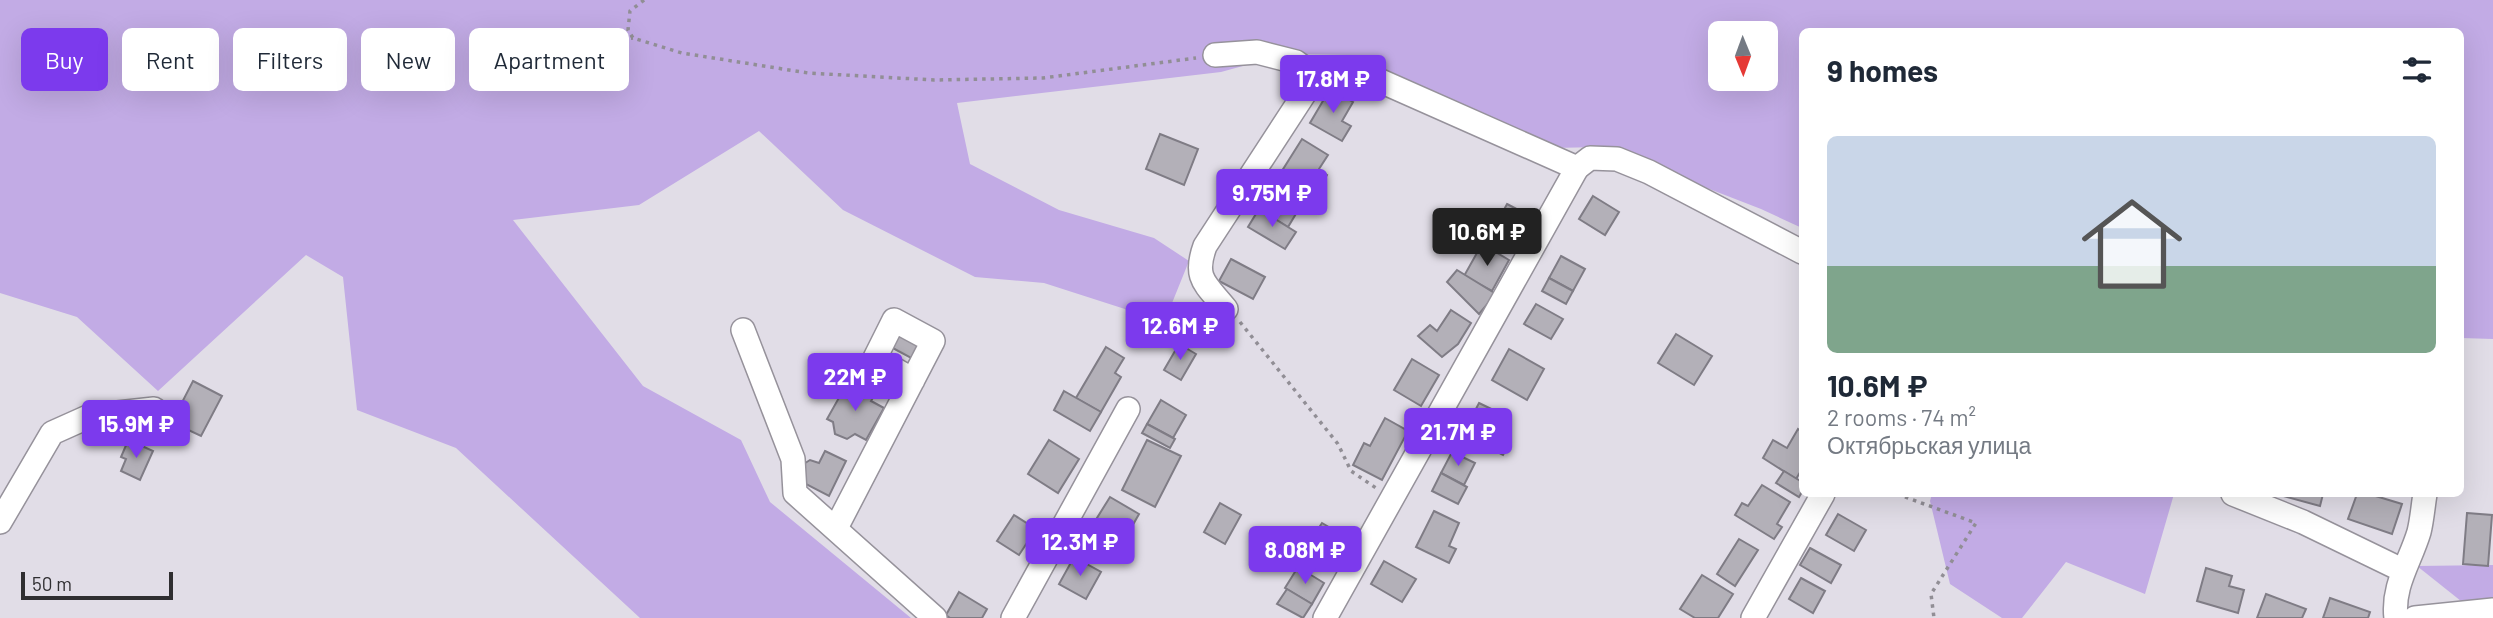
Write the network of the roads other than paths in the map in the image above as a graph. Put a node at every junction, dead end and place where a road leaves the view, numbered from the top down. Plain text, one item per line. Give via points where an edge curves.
1 (1215, 55) road end
2 (1318, 78) junction
3 (1577, 168) junction
4 (1799, 250) edge
5 (1226, 309) road end
6 (743, 330) dead end
7 (913, 380) dead end
8 (1128, 409) dead end
9 (167, 420) dead end
10 (1821, 497) edge
11 (2241, 497) edge
12 (2425, 497) edge
13 (0, 522) edge
14 (836, 528) junction
15 (2402, 570) junction
16 (2493, 610) edge
17 (935, 618) edge
18 (1013, 618) edge
19 (1325, 618) edge
20 (1753, 618) edge
21 (2396, 618) edge
22 (2415, 618) edge

1 - 2 street via 1257,52 1296,62
2 - 3 street via 1341,72 1367,75
2 - 5 street via 1205,246 1199,263 1201,278
3 - 4 street via 1590,158 1617,159
3 - 19 street
6 - 14 street via 793,459 795,493
7 - 14 street
8 - 18 street
9 - 13 street via 155,409 90,416 52,433
10 - 20 street
11 - 15 street
12 - 15 street via 2419,533
14 - 17 street
15 - 21 street via 2394,602
16 - 22 street

